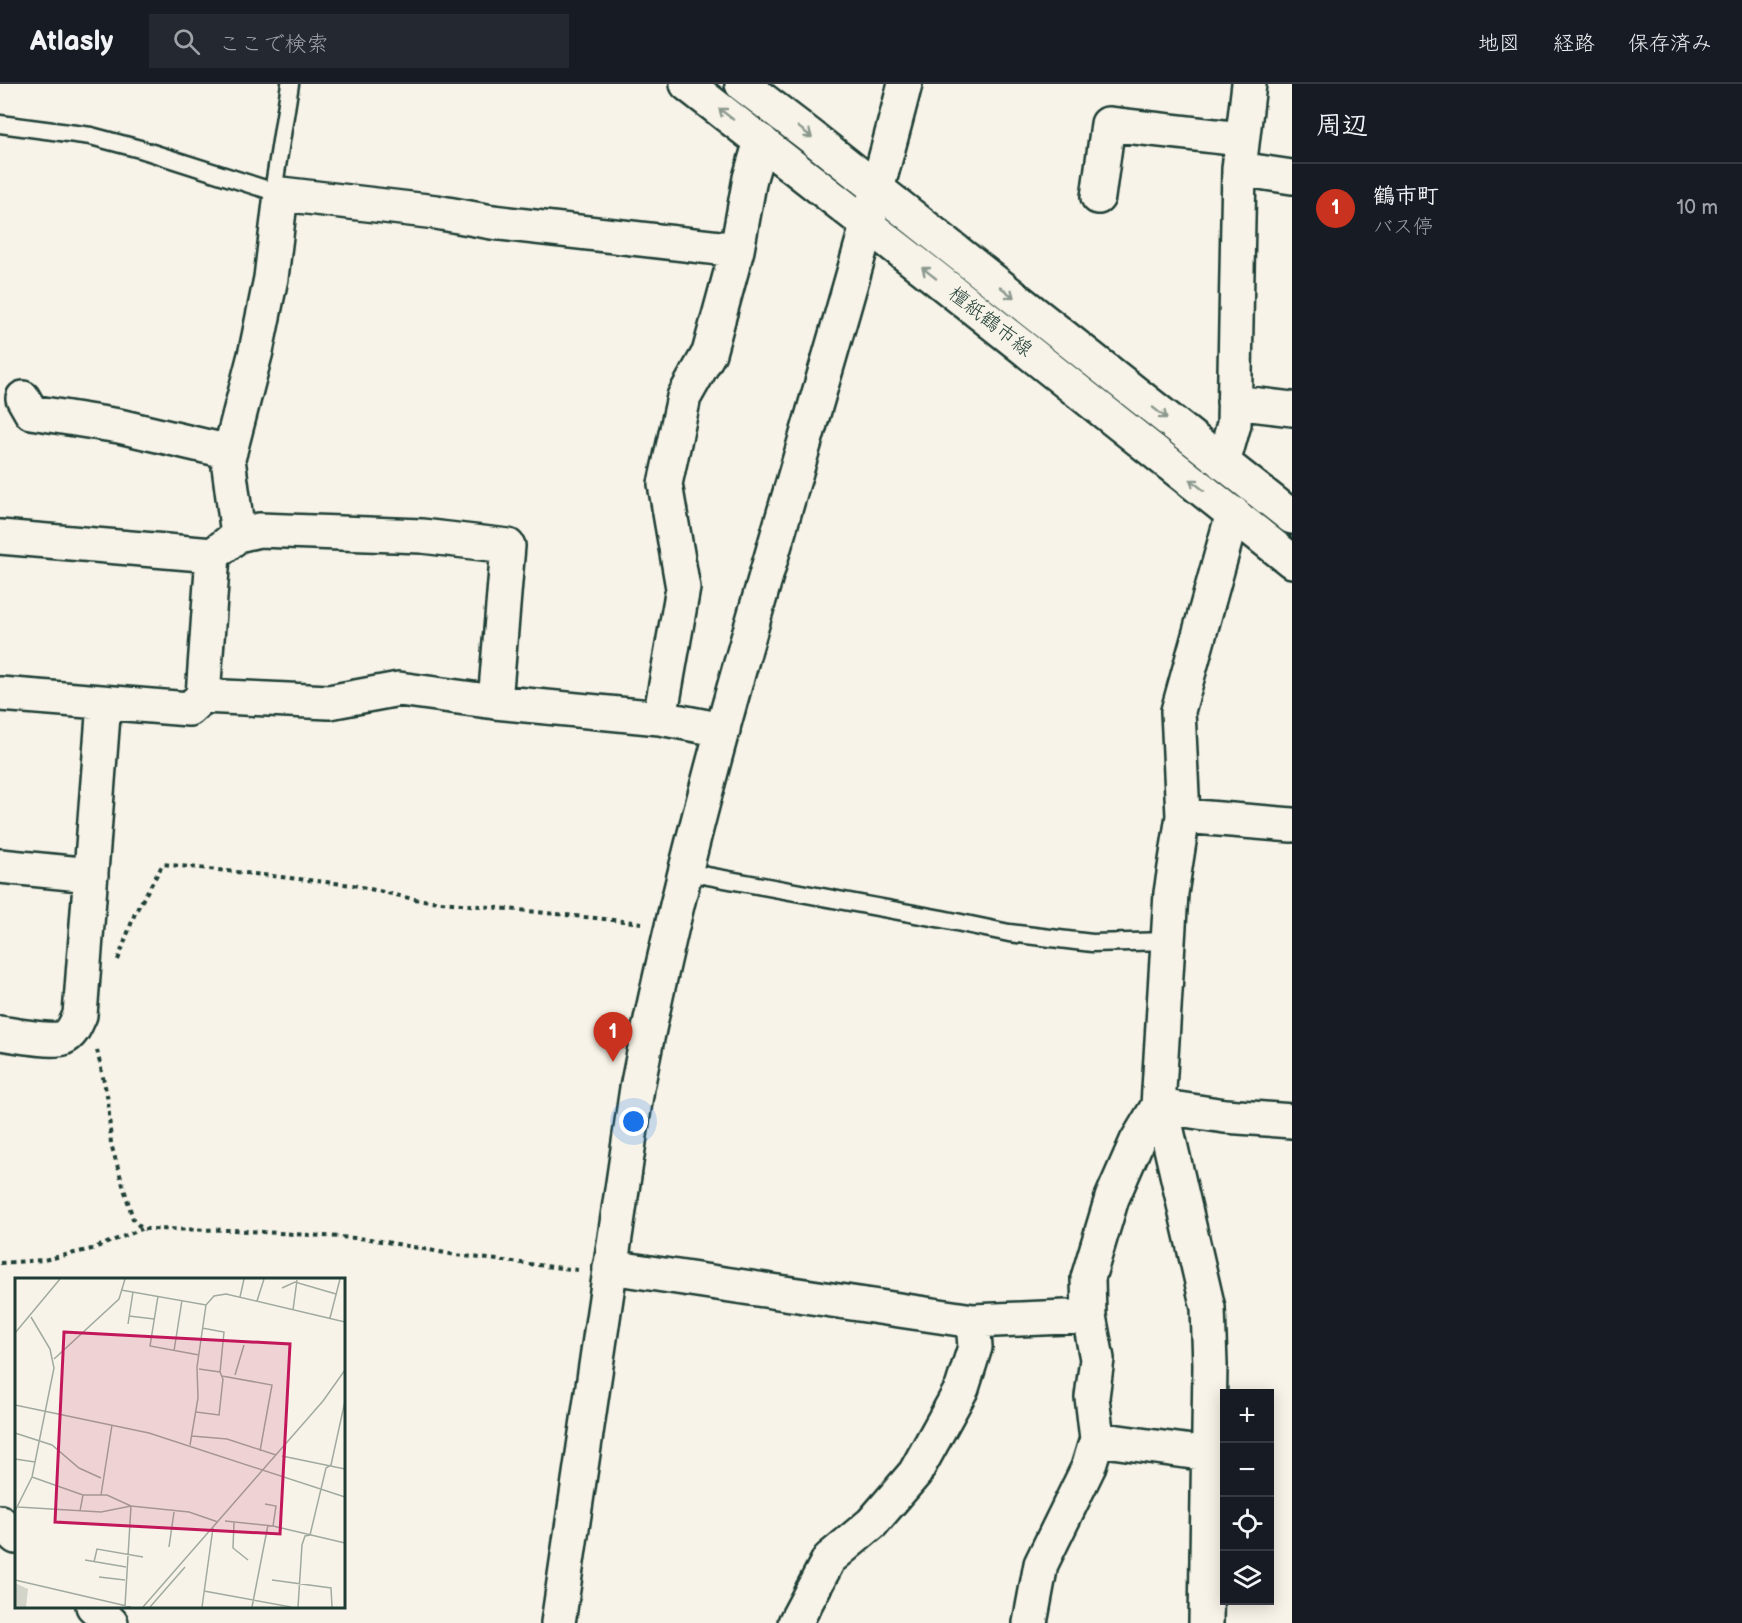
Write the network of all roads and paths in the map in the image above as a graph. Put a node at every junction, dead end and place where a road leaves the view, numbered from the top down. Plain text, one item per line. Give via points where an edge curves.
1 (290, 84) edge
2 (687, 84) edge
3 (905, 84) edge
4 (1250, 84) edge
5 (756, 89) edge
6 (0, 124) edge
7 (760, 141) junction
8 (1240, 154) junction
9 (1292, 177) edge
10 (878, 189) junction
11 (277, 193) junction
12 (1098, 197) dead end
13 (868, 225) junction
14 (737, 250) junction
15 (24, 398) dead end
16 (1234, 402) junction
17 (1292, 409) edge
18 (230, 452) junction
19 (1223, 463) junction
20 (1233, 513) junction
21 (1292, 517) edge
22 (0, 537) edge
23 (225, 545) junction
24 (1285, 551) edge
25 (0, 694) edge
26 (203, 696) junction
27 (495, 702) junction
28 (104, 703) junction
29 (660, 718) junction
30 (723, 730) junction
31 (1183, 816) junction
32 (1292, 825) edge
33 (0, 866) edge
34 (686, 872) junction
35 (91, 875) junction
36 (672, 926) junction
37 (1169, 941) junction
38 (115, 968) dead end
39 (0, 1033) edge
40 (95, 1044) dead end
41 (1158, 1106) junction
42 (1292, 1121) edge
43 (142, 1229) junction
44 (0, 1263) edge
45 (609, 1270) junction
46 (1089, 1316) junction
47 (973, 1321) junction
48 (1097, 1439) junction
49 (1207, 1454) junction
50 (0, 1522) edge
51 (15, 1536) edge
52 (95, 1608) edge
53 (111, 1623) edge
54 (558, 1623) edge
55 (795, 1623) edge
56 (1030, 1623) edge
57 (1206, 1623) edge

1 - 11 lane
7 -> 2 street, 檀紙鶴市線
3 - 10 street
4 - 8 street
5 -> 10 street, 檀紙鶴市線
6 - 11 lane via 91,136
7 - 13 street, 檀紙鶴市線
7 - 14 street
8 - 9 street
8 - 12 street via 1108,124
8 - 16 street
10 - 13 street
10 -> 19 street, 檀紙鶴市線
11 - 14 street
11 - 18 street via 266,299
20 -> 13 street, 檀紙鶴市線
13 - 30 street
14 - 29 street via 709,352 684,397 665,484 683,588
15 - 18 street via 31,412 119,426
16 - 17 street
16 - 19 street via 1234,424
18 - 23 street
19 - 21 street, 檀紙鶴市線
20 - 24 street, 檀紙鶴市線
20 - 31 street via 1178,711
22 - 23 street
23 - 26 street
23 - 27 street via 259,530 422,536 508,546
25 - 28 street
26 - 27 street via 329,702 399,689
26 - 28 street via 189,710
27 - 29 street
28 - 35 street
29 - 30 street
30 - 34 street
31 - 32 street
31 - 37 street
33 - 35 street
34 - 36 street
34 - 37 lane via 1009,933 1092,944
35 - 39 street via 80,1015 74,1029 63,1038
36 - 38 path via 413,899 353,885 163,864 135,913
36 - 45 street via 637,1088
37 - 41 street
40 - 43 path via 108,1100 111,1144 133,1219
41 - 42 street
41 - 46 street via 1137,1141 1112,1198 1088,1278
41 - 49 street via 1166,1122 1208,1308
43 - 44 path via 92,1249 44,1260
43 - 45 path via 370,1239 456,1255
45 - 47 street
45 - 54 street
46 - 47 street
46 - 48 street via 1097,1359 1092,1397
47 - 55 street via 975,1347 962,1388 915,1473 872,1523 829,1559
48 - 49 street
48 - 56 street via 1088,1468 1041,1564
49 - 57 street
50 - 51 street
52 - 53 street

